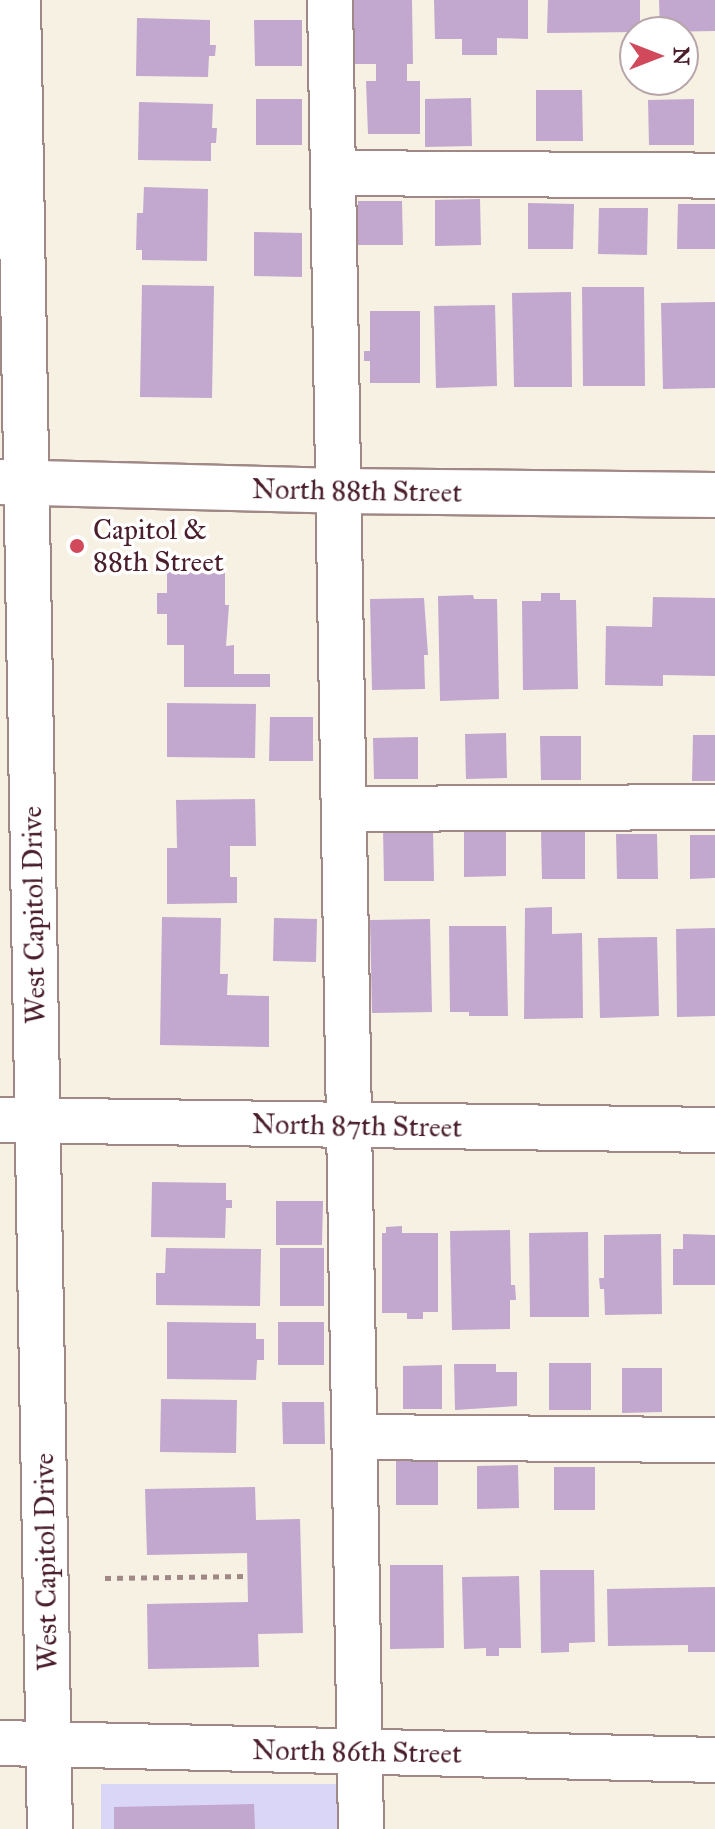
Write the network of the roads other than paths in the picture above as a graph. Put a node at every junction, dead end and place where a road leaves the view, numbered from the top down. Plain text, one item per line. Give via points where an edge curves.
1 (18, 0) edge
2 (330, 0) edge
3 (333, 173) junction
4 (715, 176) edge
5 (13, 482) edge
6 (339, 491) junction
7 (715, 495) edge
8 (715, 807) edge
9 (344, 809) junction
10 (18, 1120) edge
11 (350, 1127) junction
12 (715, 1130) edge
13 (355, 1437) junction
14 (715, 1440) edge
15 (49, 1742) junction
16 (0, 1743) edge
17 (359, 1752) junction
18 (715, 1760) edge
19 (50, 1829) edge
20 (361, 1829) edge

1 - 5 street, West Capitol Drive
2 - 3 street
3 - 4 street
3 - 6 street
5 - 6 street, North 88th Street
5 - 10 street, West Capitol Drive
6 - 7 street, North 88th Street
6 - 9 street
8 - 9 street
9 - 11 street
10 - 11 street, North 87th Street
10 - 15 street, West Capitol Drive
11 - 12 street, North 87th Street
11 - 13 street
13 - 14 street
13 - 17 street
15 - 16 street, North 86th Street
15 - 17 street, North 86th Street
15 - 19 street, West Capitol Drive
17 - 18 street, North 86th Street
17 - 20 street

